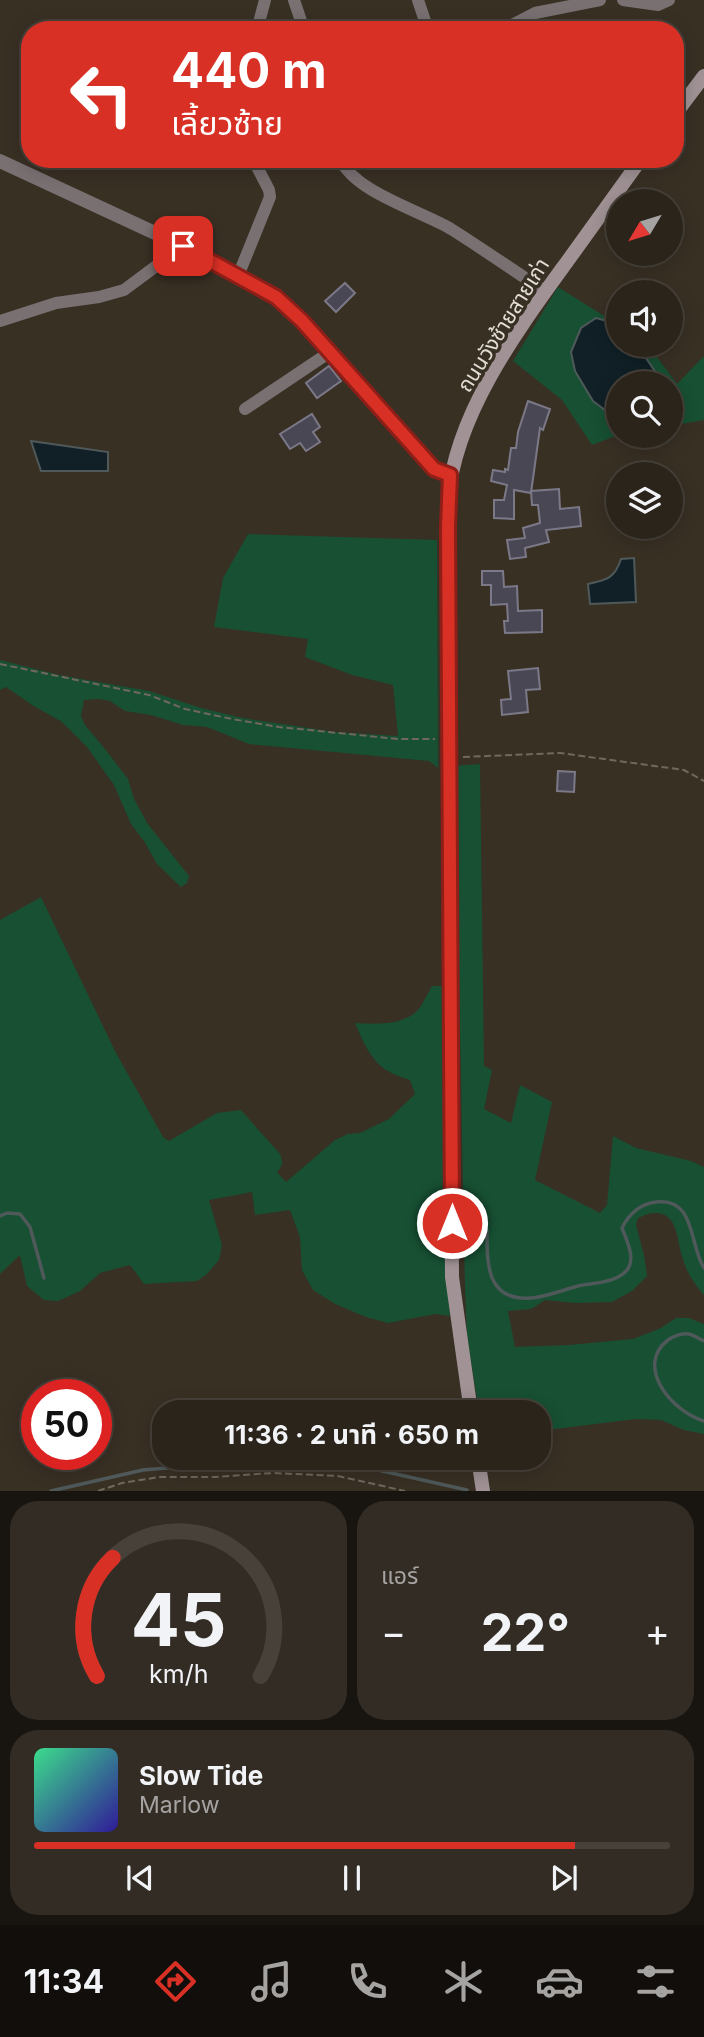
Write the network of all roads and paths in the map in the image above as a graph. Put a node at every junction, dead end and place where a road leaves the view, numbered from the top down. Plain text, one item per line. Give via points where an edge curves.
1 (265, 0) edge
2 (294, 0) edge
3 (418, 0) edge
4 (600, 0) edge
5 (623, 0) edge
6 (669, 0) edge
7 (259, 21) edge
8 (301, 21) edge
9 (425, 21) edge
10 (519, 21) edge
11 (704, 76) edge
12 (684, 102) edge
13 (0, 161) edge
14 (258, 168) edge
15 (346, 168) edge
16 (634, 168) edge
17 (183, 246) junction
18 (238, 276) junction
19 (545, 291) junction
20 (0, 321) edge
21 (330, 352) junction
22 (245, 409) dead end
23 (450, 475) junction
24 (0, 664) edge
25 (449, 738) junction
26 (449, 758) junction
27 (704, 781) edge
28 (469, 1400) edge
29 (480, 1470) edge
30 (98, 1491) edge
31 (405, 1491) edge
32 (483, 1491) edge

1 - 7 street
2 - 8 street
3 - 9 street
4 - 10 street via 535,13
5 - 6 street via 657,5
11 - 12 main road
13 - 17 street
14 - 18 street via 270,197
15 - 19 street via 352,177 449,228
16 - 19 main road, ถนนวังซ้ายสายเก่า
17 - 18 street
17 - 20 street via 124,290 56,303
18 - 21 street via 276,297
19 - 23 main road, ถนนวังซ้ายสายเก่า via 484,390
21 - 22 street
21 - 23 street via 434,469
23 - 25 main road, ถนนวังซ้ายสายเก่า
24 - 25 path via 278,727 398,739
25 - 26 main road, ถนนวังซ้ายสายเก่า
26 - 27 path via 560,753 684,770
26 - 28 main road, ถนนวังซ้ายสายเก่า via 452,1278
29 - 32 main road
30 - 31 path via 159,1477 273,1473 338,1475

